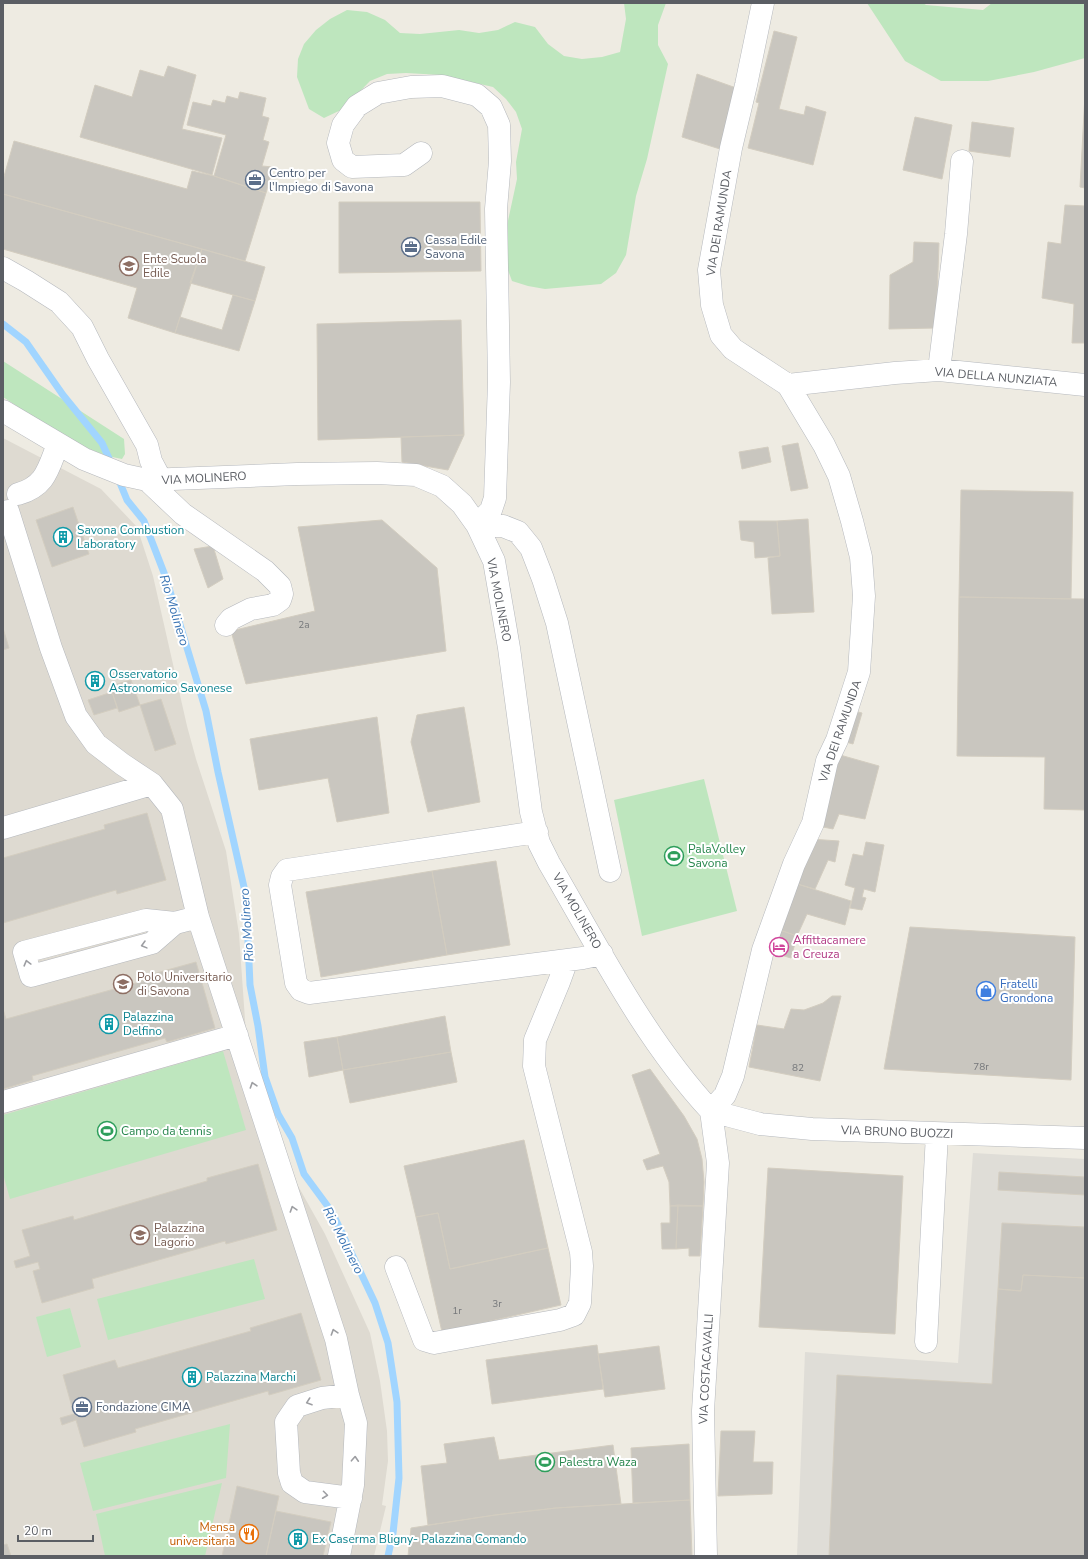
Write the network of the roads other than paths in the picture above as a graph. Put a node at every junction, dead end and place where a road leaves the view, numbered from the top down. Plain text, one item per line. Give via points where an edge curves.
1 (763, 3) edge
2 (421, 153) dead end
3 (962, 162) dead end
4 (3, 268) edge
5 (939, 370) junction
6 (788, 385) junction
7 (1085, 385) edge
8 (3, 411) edge
9 (58, 444) junction
10 (154, 480) junction
11 (8, 500) edge
12 (477, 525) junction
13 (226, 625) dead end
14 (152, 784) junction
15 (3, 828) edge
16 (537, 832) junction
17 (610, 871) dead end
18 (198, 917) junction
19 (175, 923) junction
20 (602, 954) junction
21 (567, 960) junction
22 (237, 1035) junction
23 (3, 1102) edge
24 (711, 1111) junction
25 (937, 1134) junction
26 (1085, 1138) edge
27 (396, 1267) dead end
28 (926, 1342) dead end
29 (348, 1395) junction
30 (351, 1498) junction
31 (339, 1556) edge
32 (706, 1556) edge

1 - 6 street, VIA DEI RAMUNDA via 730,148 709,270 712,305 721,335 733,350
2 - 12 street via 404,164 352,167 343,160 338,143 343,124 357,106 378,92 442,86 477,95 492,107 499,125 500,161 496,209 499,382 495,498 492,510
3 - 5 street
4 - 10 street via 59,302 82,327 147,445
5 - 6 street, VIA DELLA NUNZIATA
5 - 7 street, VIA DELLA NUNZIATA
6 - 24 street, VIA DEI RAMUNDA via 839,476 861,557 864,596 859,672 837,740 827,761 813,823 794,864 762,950 733,1076 725,1095
8 - 9 street, VIA MOLINERO
9 - 10 street, VIA MOLINERO via 94,463 124,474
9 - 11 street via 46,474 35,488
10 - 12 street, VIA MOLINERO via 297,474 416,475 442,486 462,504
10 - 13 street via 183,514 265,571 280,586 280,600 273,605 250,609 231,619
11 - 14 street via 51,648 76,716 96,744
12 - 16 street, VIA MOLINERO via 494,561 531,812
12 - 17 street via 503,526 518,532 531,548 543,578 558,630
14 - 15 street
14 - 18 street via 172,809
16 - 20 street, VIA MOLINERO via 539,843 549,863
16 - 21 street via 287,870 280,885 296,983 301,990 308,993
18 - 19 street
18 - 22 street
19 -> 19 street via 152,943 30,976 24,952 146,920
20 - 21 street
20 - 24 street, VIA MOLINERO via 669,1061
21 - 27 street via 535,1040 534,1066 581,1252 580,1303 574,1315 560,1320 434,1344 424,1340
22 - 23 street
29 -> 22 street via 336,1339
24 - 25 street, VIA BRUNO BUOZZI via 760,1124 812,1129
24 - 32 street, VIA COSTACAVALLI via 718,1163 703,1411
25 - 26 street, VIA BRUNO BUOZZI
25 - 28 street
30 -> 29 street via 354,1485 356,1423
29 -> 30 street via 322,1398 297,1406 286,1422 292,1483 305,1492
30 - 31 street

